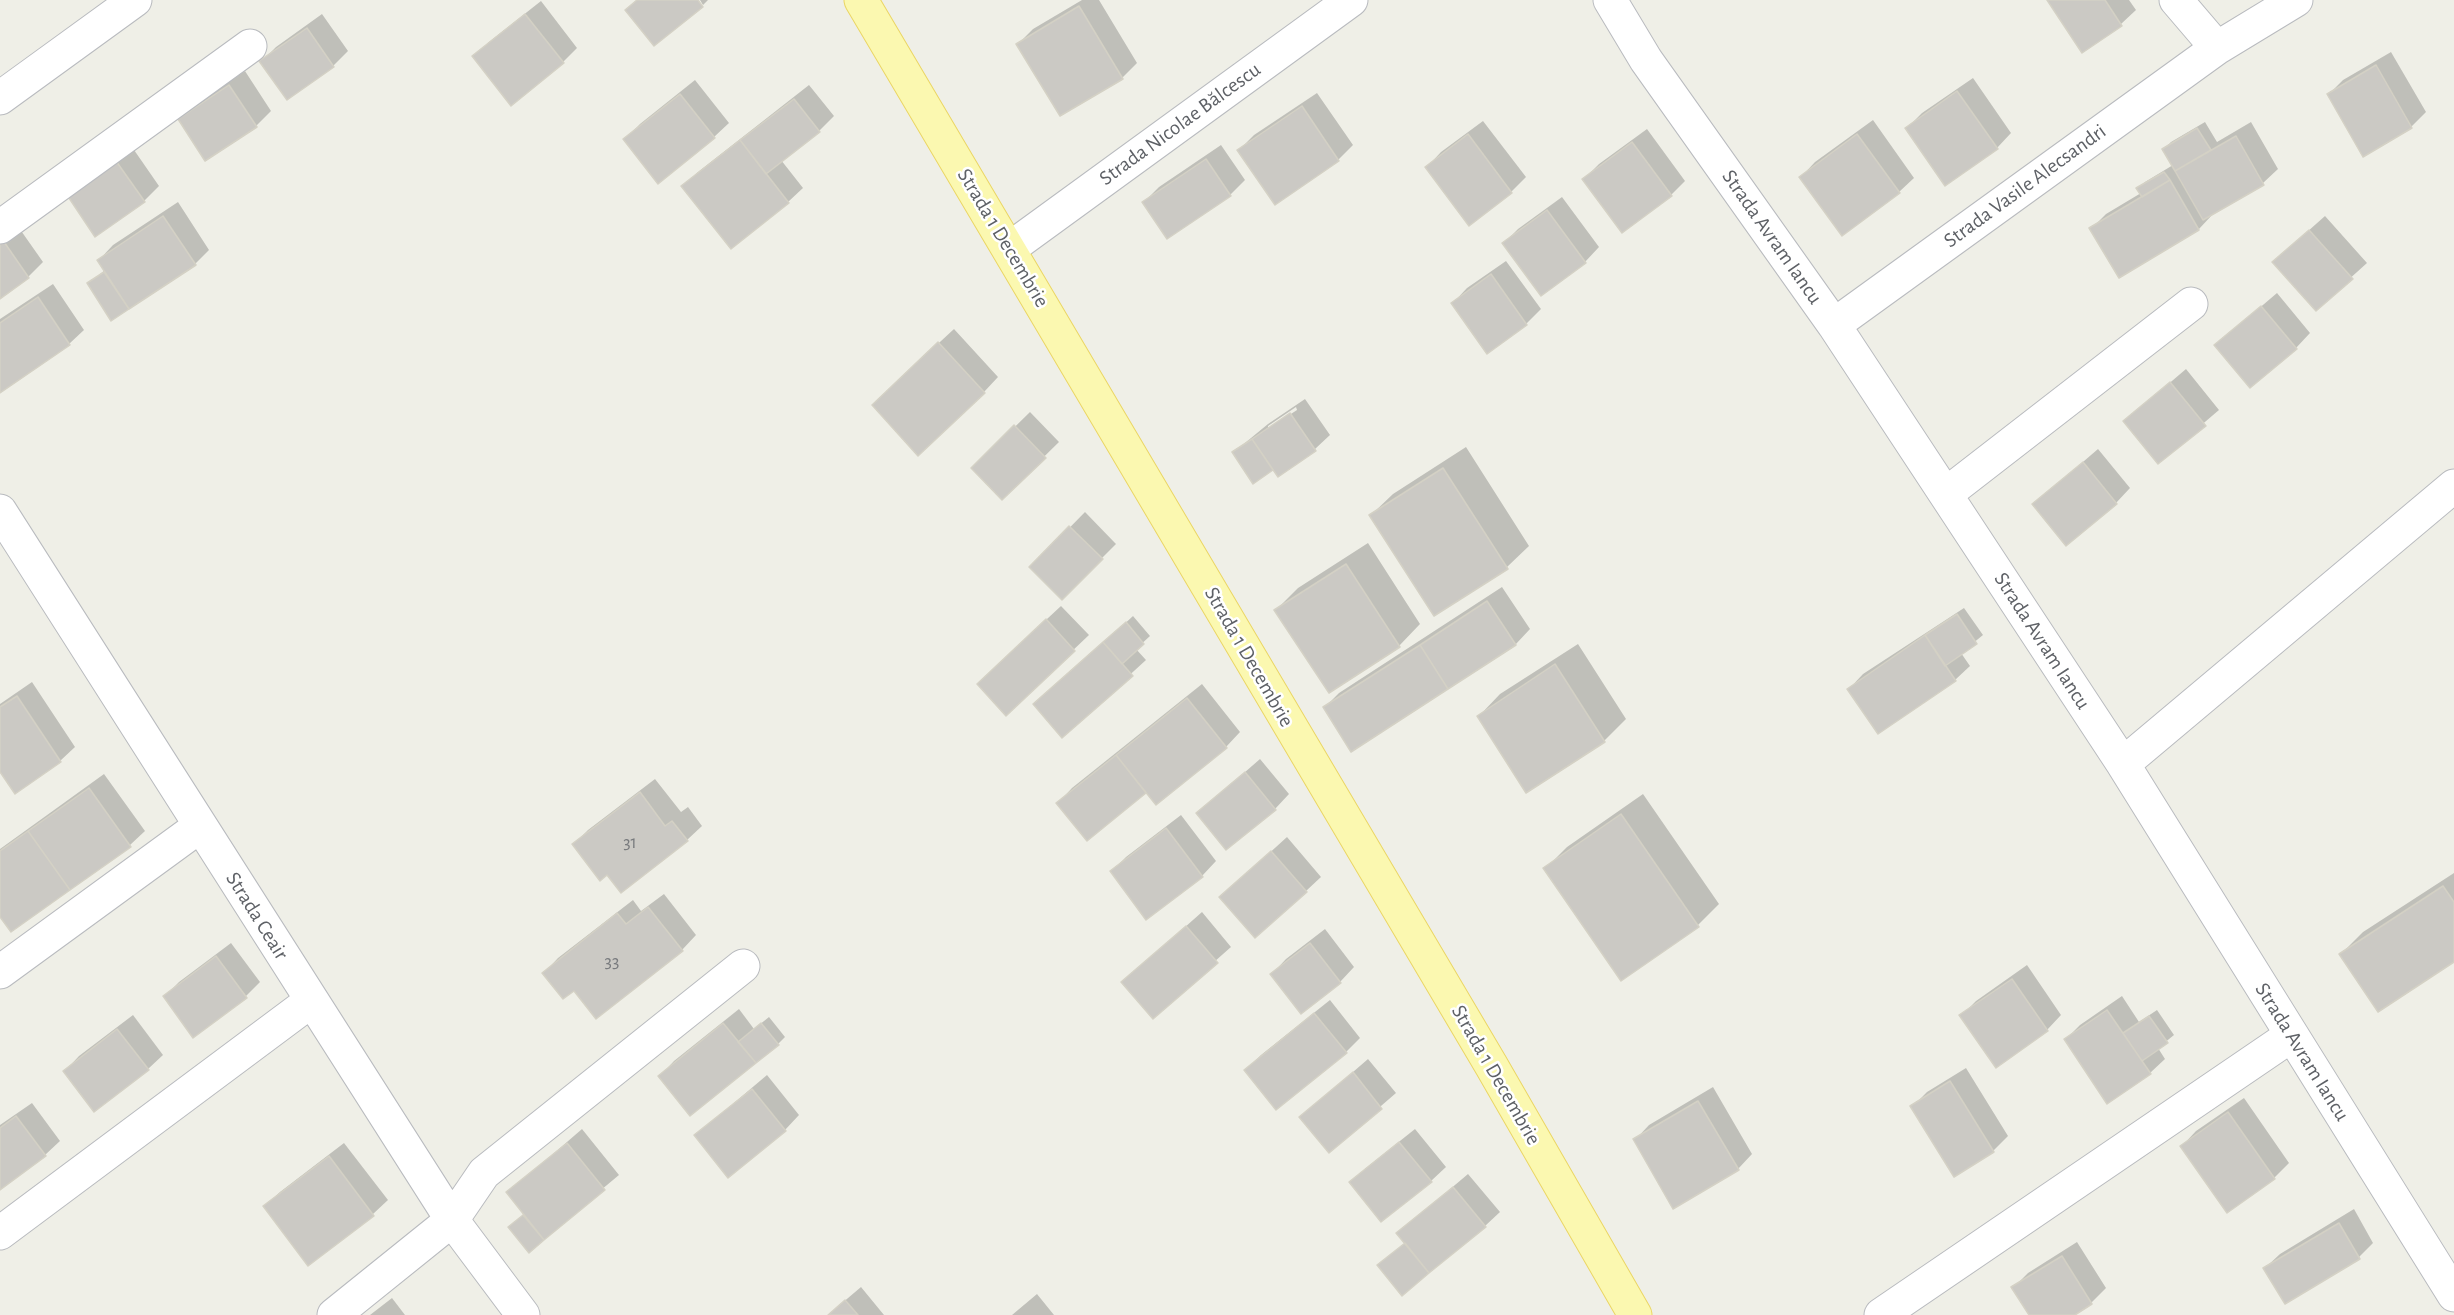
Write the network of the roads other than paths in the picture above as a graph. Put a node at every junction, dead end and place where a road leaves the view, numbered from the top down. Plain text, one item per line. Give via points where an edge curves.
1 (135, 0) edge
2 (861, 0) edge
3 (1351, 0) edge
4 (1610, 0) edge
5 (2176, 0) edge
6 (2296, 0) edge
7 (250, 46) dead end
8 (2217, 48) junction
9 (0, 98) edge
10 (0, 227) edge
11 (1009, 249) junction
12 (2191, 303) dead end
13 (1834, 325) junction
14 (2454, 486) edge
15 (1946, 494) junction
16 (0, 511) edge
17 (2123, 764) junction
18 (200, 826) junction
19 (744, 966) dead end
20 (0, 972) edge
21 (311, 1002) junction
22 (2292, 1035) junction
23 (452, 1220) junction
24 (0, 1233) edge
25 (2454, 1295) edge
26 (334, 1315) edge
27 (523, 1315) edge
28 (1635, 1315) edge
29 (1881, 1315) edge

1 - 9 street
2 - 11 main road, Strada 1 Decembrie
3 - 11 street, Strada Nicolae Bălcescu
4 - 13 street, Strada Avram Iancu via 1646,60
5 - 8 street
6 - 8 street, Strada Vasile Alecsandri
7 - 10 street
8 - 13 street, Strada Vasile Alecsandri
11 - 28 main road, Strada 1 Decembrie
12 - 15 street
13 - 15 street, Strada Avram Iancu
14 - 17 street
15 - 17 street, Strada Avram Iancu
16 - 18 street, Strada Ceair
17 - 22 street, Strada Avram Iancu
18 - 20 street
18 - 21 street, Strada Ceair
19 - 23 street via 484,1173
21 - 23 street, Strada Ceair
21 - 24 street
22 - 25 street, Strada Avram Iancu
22 - 29 street
23 - 26 street
23 - 27 street, Strada Ceair

